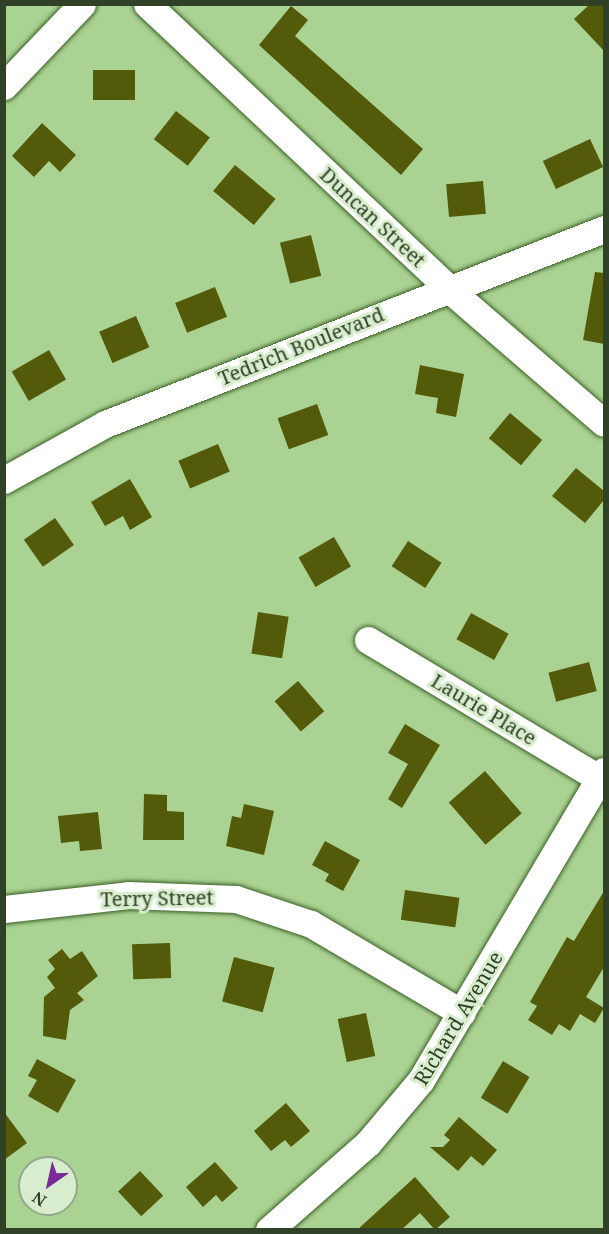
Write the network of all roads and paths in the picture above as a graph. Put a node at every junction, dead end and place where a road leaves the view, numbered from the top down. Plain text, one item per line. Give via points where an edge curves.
1 (82, 4) edge
2 (147, 4) edge
3 (4, 86) edge
4 (604, 229) edge
5 (450, 290) junction
6 (604, 423) edge
7 (4, 480) edge
8 (368, 640) dead end
9 (602, 775) edge
10 (4, 909) edge
11 (462, 1013) junction
12 (268, 1230) edge

1 - 3 street
2 - 5 street, Duncan Street
4 - 5 street, Tedrich Boulevard
5 - 6 street, Duncan Street
5 - 7 street, Tedrich Boulevard via 105,424
8 - 9 street, Laurie Place
9 - 11 street, Richard Avenue
10 - 11 street, Terry Street via 128,895 236,899 311,924
11 - 12 street, Richard Avenue via 396,1113

